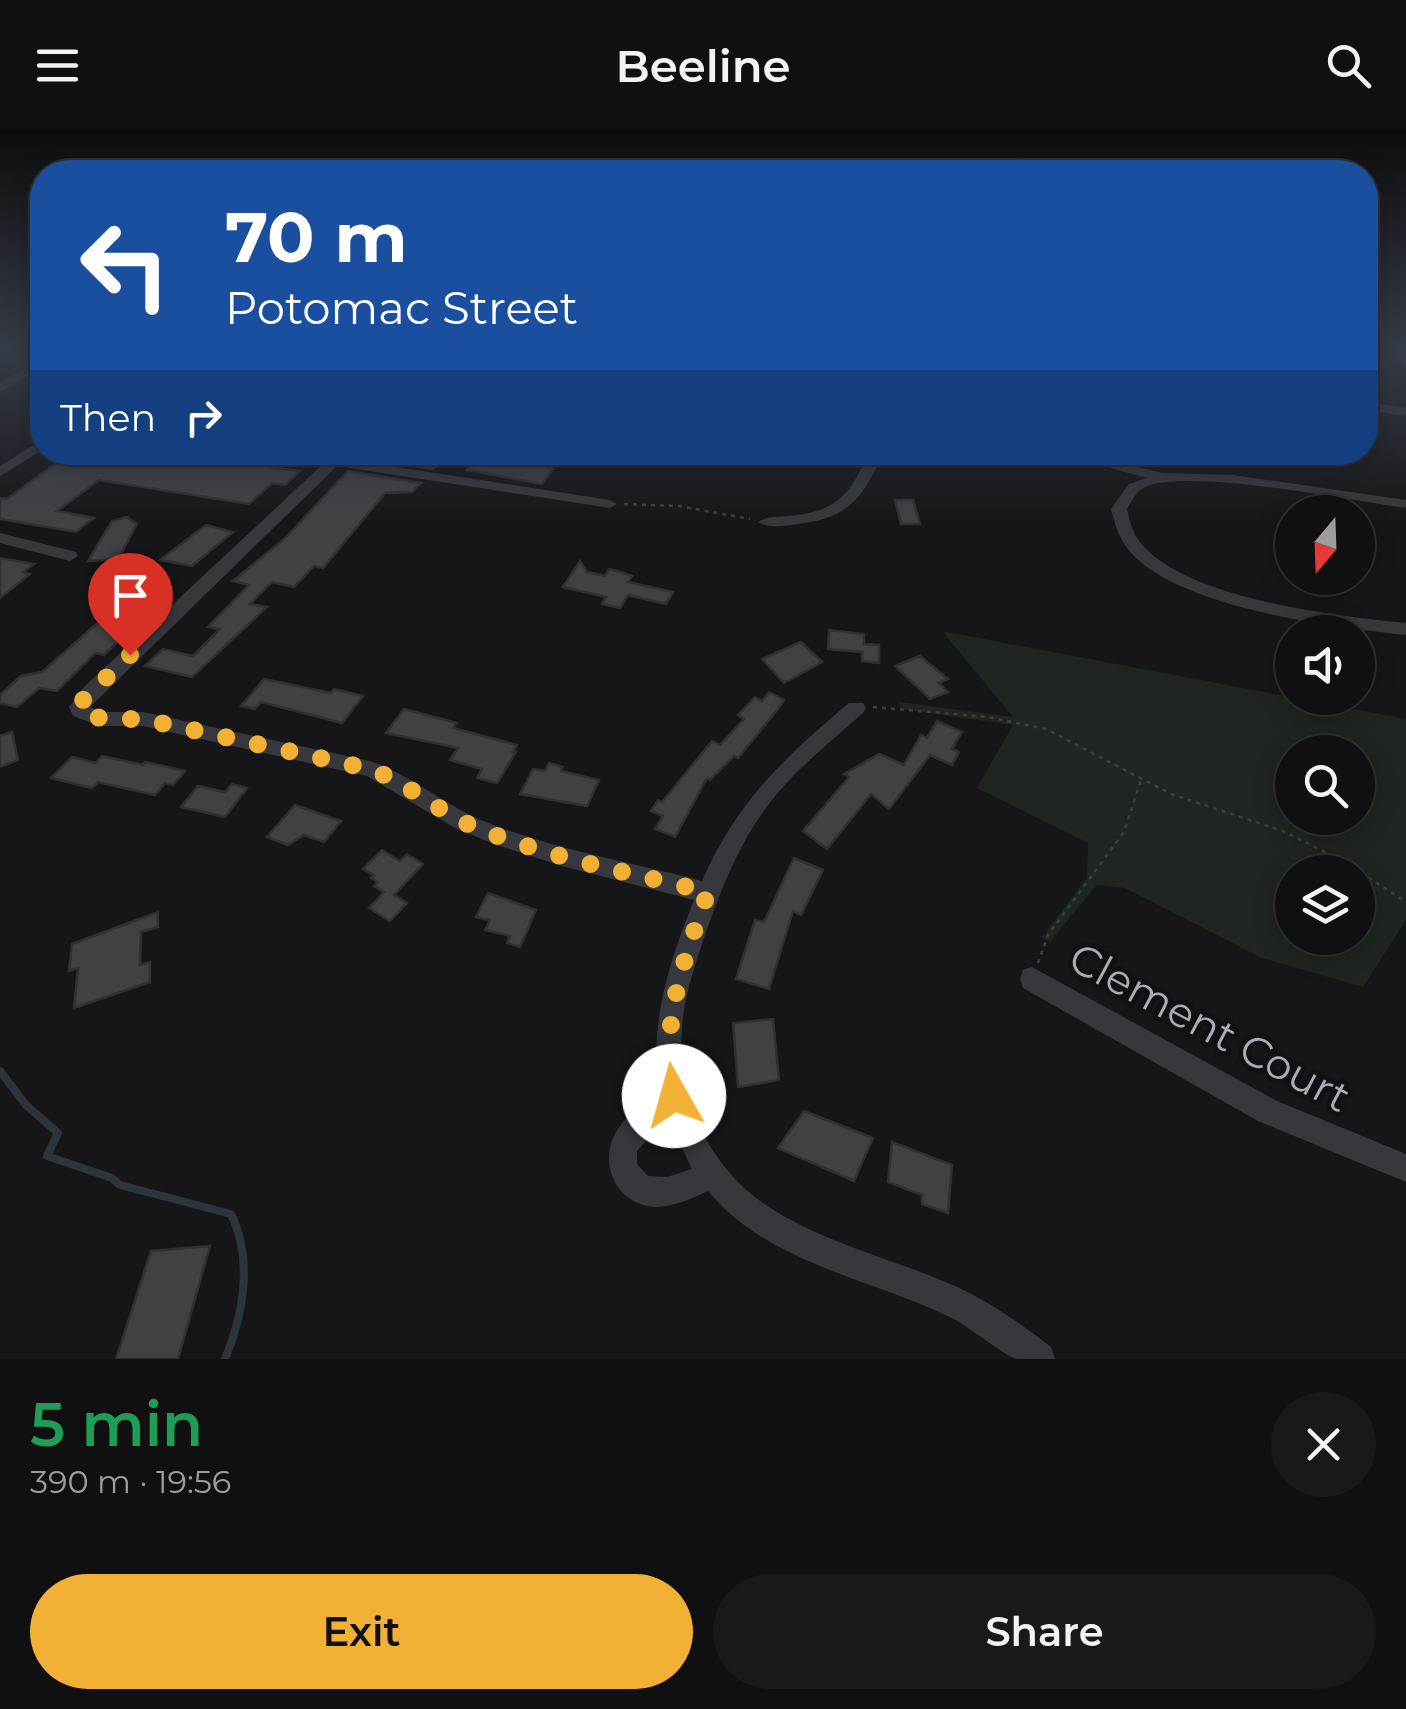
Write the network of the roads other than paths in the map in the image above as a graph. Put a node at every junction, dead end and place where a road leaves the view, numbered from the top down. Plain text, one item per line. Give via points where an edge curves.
1 (1381, 408) edge
2 (1406, 412) edge
3 (30, 452) edge
4 (330, 465) edge
5 (384, 465) edge
6 (871, 465) edge
7 (1115, 465) edge
8 (0, 472) edge
9 (1162, 476) junction
10 (610, 504) road end
11 (1406, 504) edge
12 (766, 522) road end
13 (0, 538) edge
14 (70, 556) dead end
15 (1406, 629) edge
16 (856, 708) road end
17 (708, 892) junction
18 (1032, 978) road end
19 (674, 1096) junction
20 (1406, 1168) edge
21 (713, 1174) junction
22 (1038, 1359) edge

1 - 2 street
3 - 8 street
4 - 17 street via 79,707 85,714 143,719 370,769 482,830
5 - 10 street
6 - 12 street via 850,503
7 - 9 street
9 - 11 street via 1233,479
9 - 15 street via 1134,487 1119,509 1128,543 1158,568 1250,603
13 - 14 street
16 - 17 street via 759,800
17 - 19 street via 671,1011
18 - 20 street, Clement Court via 1268,1111
19 - 21 street
19 - 21 street via 628,1135 626,1176 635,1187 656,1193
21 - 22 street via 774,1229 944,1294

